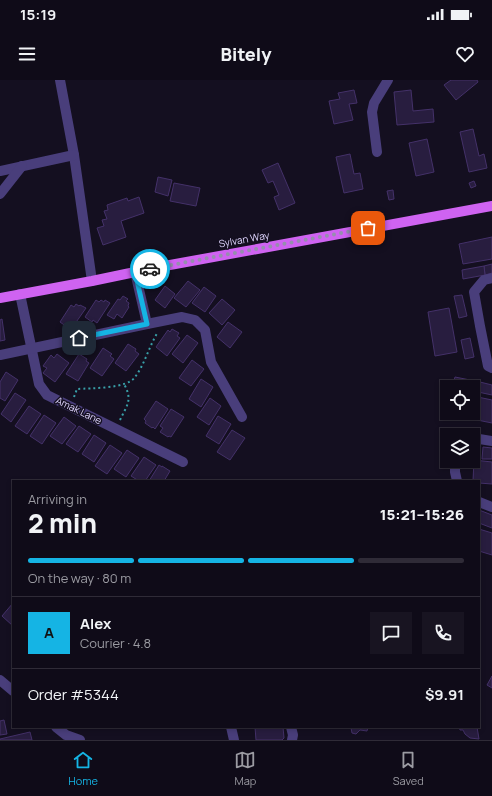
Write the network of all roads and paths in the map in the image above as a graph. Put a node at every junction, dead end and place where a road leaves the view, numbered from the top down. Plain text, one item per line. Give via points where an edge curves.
1 (60, 80) edge
2 (388, 80) edge
3 (377, 152) dead end
4 (74, 155) junction
5 (22, 166) junction
6 (0, 171) edge
7 (0, 194) edge
8 (492, 206) edge
9 (135, 272) junction
10 (492, 278) edge
11 (92, 281) junction
12 (20, 294) junction
13 (0, 298) edge
14 (147, 324) junction
15 (159, 328) dead end
16 (32, 349) junction
17 (0, 355) edge
18 (492, 368) edge
19 (124, 384) junction
20 (72, 400) dead end
21 (242, 417) dead end
22 (119, 422) dead end
23 (480, 439) edge
24 (492, 441) edge
25 (184, 462) dead end
26 (455, 468) edge
27 (457, 480) edge
28 (480, 502) edge
29 (492, 507) edge
30 (0, 680) edge
31 (12, 690) edge
32 (57, 728) edge
33 (231, 728) edge
34 (291, 728) edge
35 (80, 740) edge
36 (234, 740) edge
37 (292, 740) edge

1 - 4 street
2 - 3 street via 374,103 372,112
4 - 5 street
4 - 11 street
5 - 6 street
5 - 7 street
8 - 9 main road, Sylvan Way
9 - 11 main road, Sylvan Way
9 - 14 street
10 - 18 street via 484,280 474,292 488,366
11 - 12 main road, Sylvan Way
12 - 13 main road, Sylvan Way
12 - 16 street, Amak Lane
14 - 16 street
14 - 21 street via 182,317 195,320 205,330 211,362
15 - 19 path via 134,379
16 - 17 street
16 - 25 street, Amak Lane via 38,384 47,395
19 - 20 path via 77,389
19 - 22 path via 129,396
23 - 24 street
26 - 27 street
28 - 29 street
30 - 31 street
32 - 35 street via 66,735
33 - 36 street
34 - 37 street

